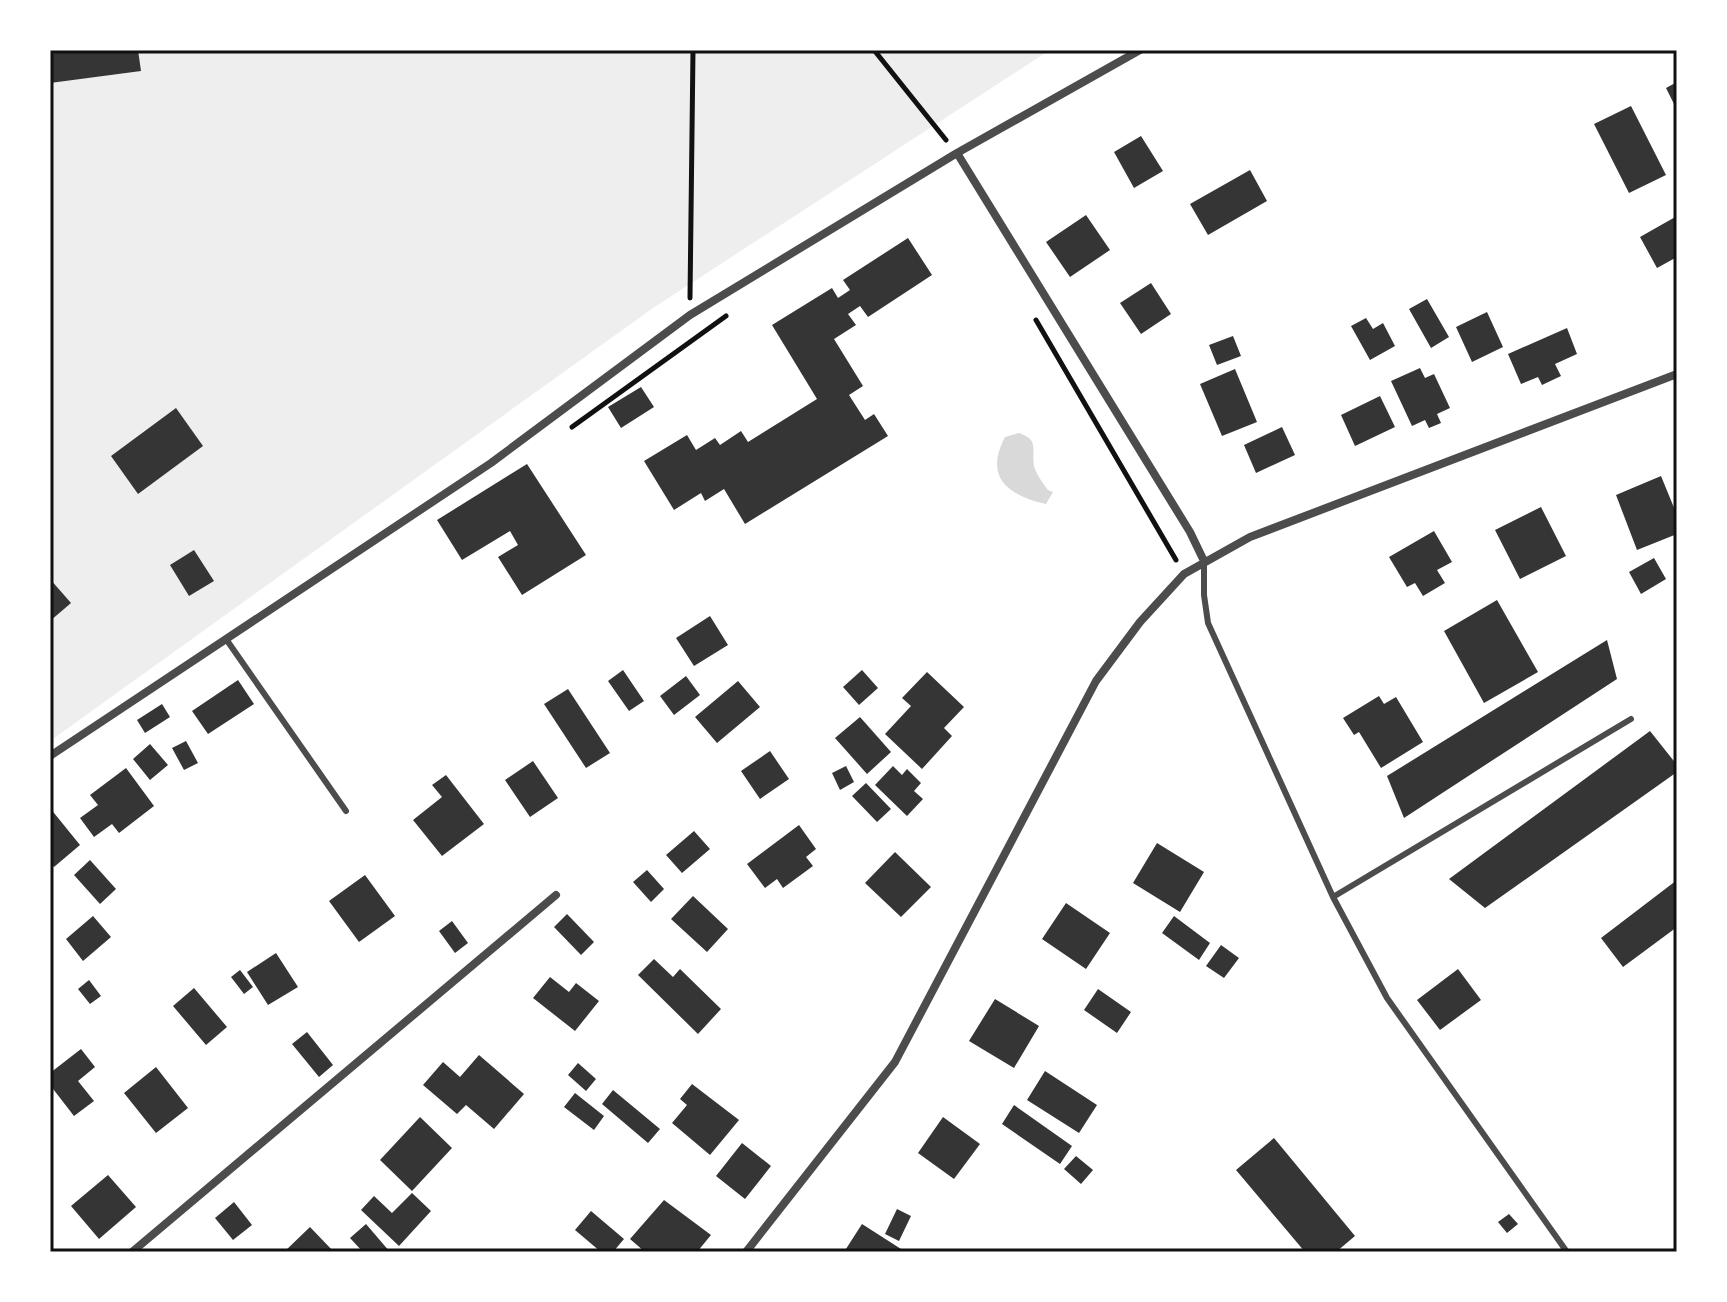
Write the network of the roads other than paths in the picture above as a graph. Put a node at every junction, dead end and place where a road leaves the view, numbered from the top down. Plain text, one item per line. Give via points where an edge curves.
1 (1140, 50) edge
2 (957, 153) junction
3 (1677, 374) edge
4 (1204, 561) junction
5 (226, 639) junction
6 (1631, 719) dead end
7 (50, 756) edge
8 (346, 811) dead end
9 (556, 895) dead end
10 (1333, 897) junction
11 (132, 1252) edge
12 (746, 1252) edge
13 (1567, 1252) edge

1 - 2 street
2 - 4 street
2 - 5 street via 690,315 491,463
3 - 4 street via 1250,537
4 - 10 lane via 1208,623
4 - 12 street via 1184,574 1140,622 1096,681 895,1062
5 - 7 street
5 - 8 lane
6 - 10 lane
9 - 11 street
10 - 13 lane via 1387,998

